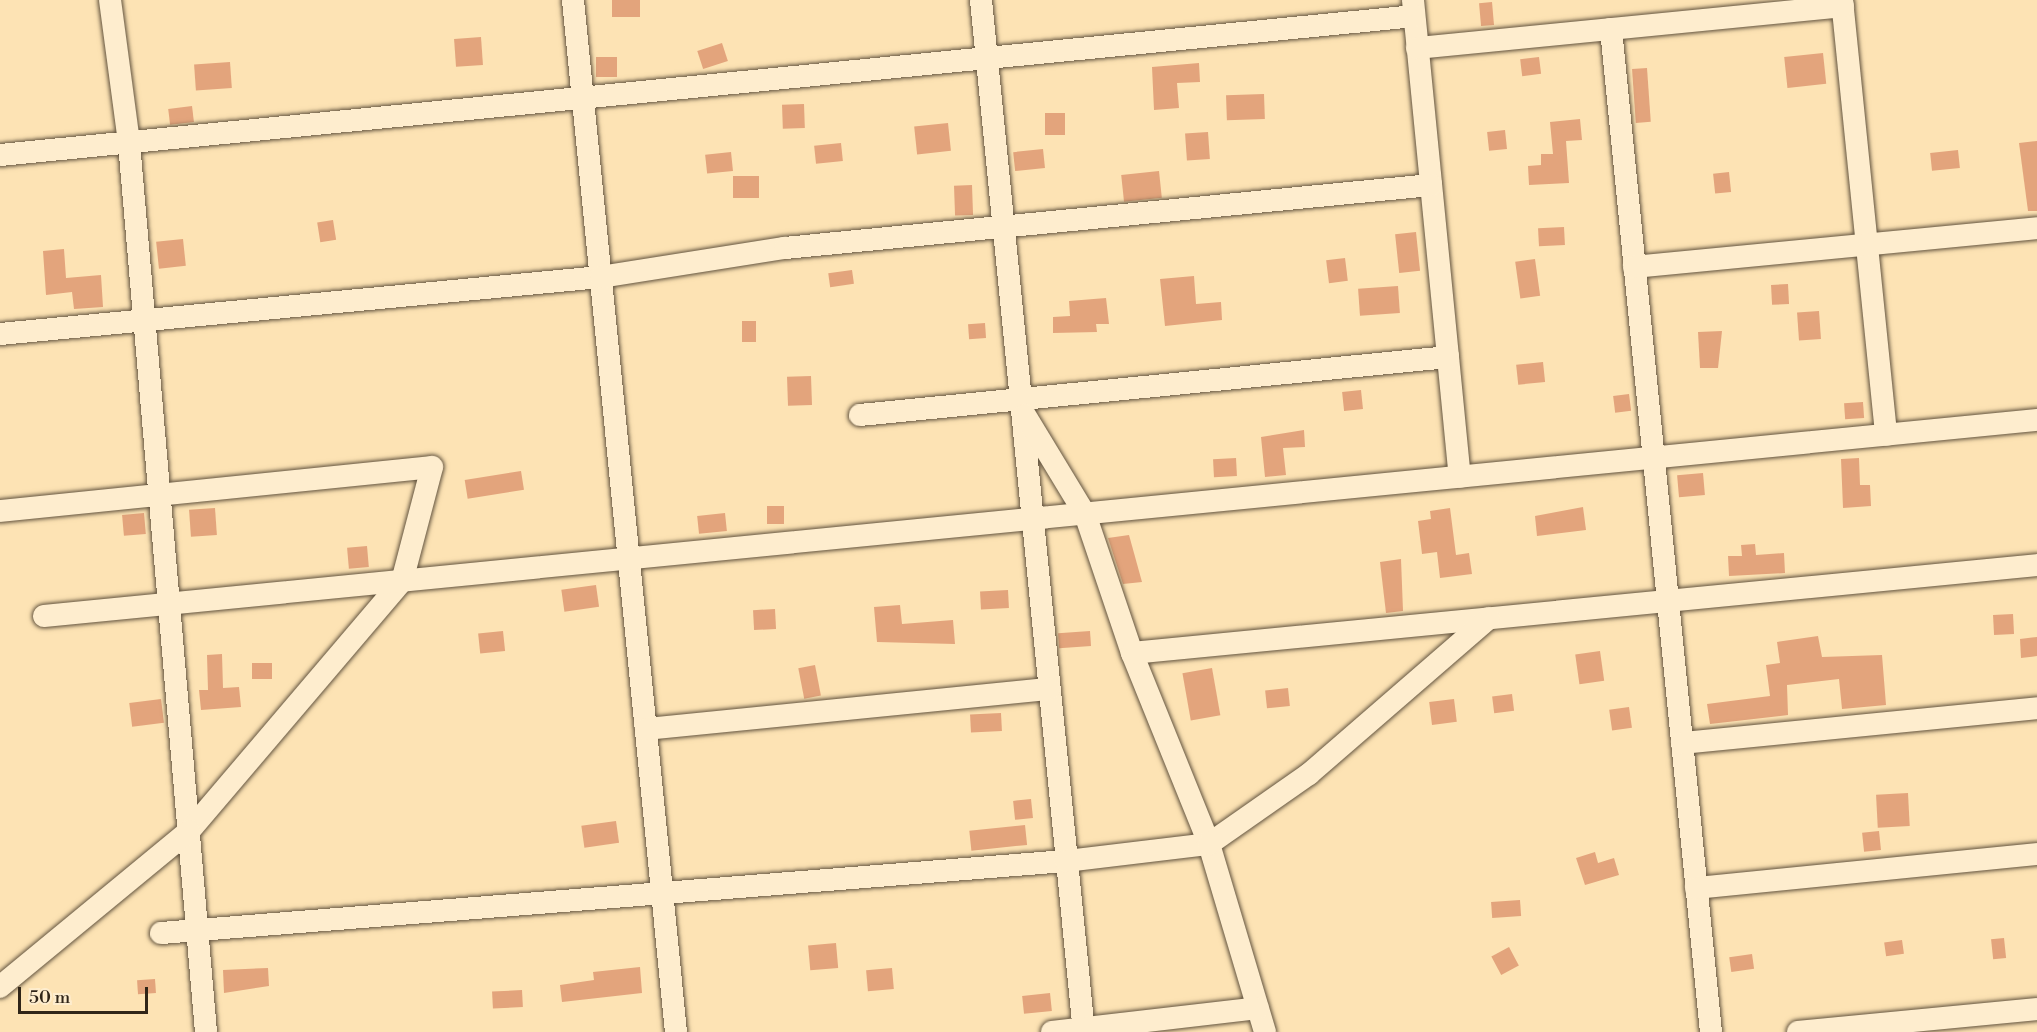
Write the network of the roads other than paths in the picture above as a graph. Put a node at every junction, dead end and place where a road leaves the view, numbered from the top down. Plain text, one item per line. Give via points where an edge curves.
1 (110, 0) edge
2 (573, 0) edge
3 (981, 0) edge
4 (1842, 3) edge
5 (1413, 8) edge
6 (1611, 28) junction
7 (1417, 48) junction
8 (986, 58) junction
9 (583, 98) junction
10 (129, 143) junction
11 (0, 155) edge
12 (1431, 185) junction
13 (1003, 227) junction
14 (2037, 228) edge
15 (1867, 244) junction
16 (1634, 267) junction
17 (601, 277) junction
18 (142, 321) junction
19 (0, 334) edge
20 (1448, 357) junction
21 (1021, 404) junction
22 (860, 415) dead end
23 (2037, 420) edge
24 (1886, 435) junction
25 (1653, 458) junction
26 (1460, 477) junction
27 (158, 498) junction
28 (0, 511) edge
29 (1085, 514) junction
30 (1032, 519) junction
31 (629, 559) junction
32 (2037, 564) edge
33 (402, 581) junction
34 (1668, 601) junction
35 (168, 604) junction
36 (44, 616) dead end
37 (1489, 618) junction
38 (1132, 654) junction
39 (1049, 689) junction
40 (2037, 708) edge
41 (646, 729) junction
42 (1682, 743) junction
43 (189, 831) junction
44 (1209, 844) junction
45 (2037, 855) edge
46 (1066, 861) junction
47 (1696, 888) junction
48 (662, 893) junction
49 (198, 930) junction
50 (161, 933) dead end
51 (0, 987) edge
52 (1258, 1008) junction
53 (2037, 1008) edge
54 (1083, 1030) edge
55 (206, 1032) edge
56 (676, 1032) edge
57 (1052, 1032) edge
58 (1265, 1032) edge
59 (1711, 1032) edge
60 (1798, 1032) edge

1 - 10 street
2 - 9 street
3 - 8 street
4 - 6 street
4 - 15 street
5 - 7 street
5 - 8 street
6 - 7 street
6 - 16 street
7 - 12 street
8 - 9 street
8 - 13 street
9 - 10 street
9 - 17 street
10 - 11 street
10 - 18 street
12 - 13 street
12 - 20 street
13 - 17 street via 785,248
13 - 21 street
14 - 15 street
15 - 16 street
15 - 24 street
16 - 25 street
17 - 18 street
17 - 31 street
18 - 19 street
18 - 27 street
20 - 21 street
20 - 26 street
21 - 22 street
21 - 29 street
21 - 30 street
23 - 24 street
24 - 25 street
25 - 26 street
25 - 34 street
26 - 29 street
27 - 28 street
27 - 33 street via 432,467
27 - 35 street
29 - 30 street
29 - 38 street
30 - 31 street
30 - 39 street
31 - 33 street
31 - 41 street
32 - 34 street
33 - 35 street
33 - 43 street
34 - 37 street
34 - 42 street
35 - 36 street
35 - 43 street
37 - 38 street
37 - 44 street via 1309,774
38 - 44 street
39 - 41 street
39 - 46 street
40 - 42 street
41 - 48 street
42 - 47 street
43 - 49 street
43 - 51 street
44 - 46 street
44 - 52 street
45 - 47 street
46 - 48 street
46 - 54 street
47 - 59 street
48 - 49 street
48 - 56 street
49 - 50 street
49 - 55 street
52 - 54 street
52 - 58 street
53 - 60 street
54 - 57 street

